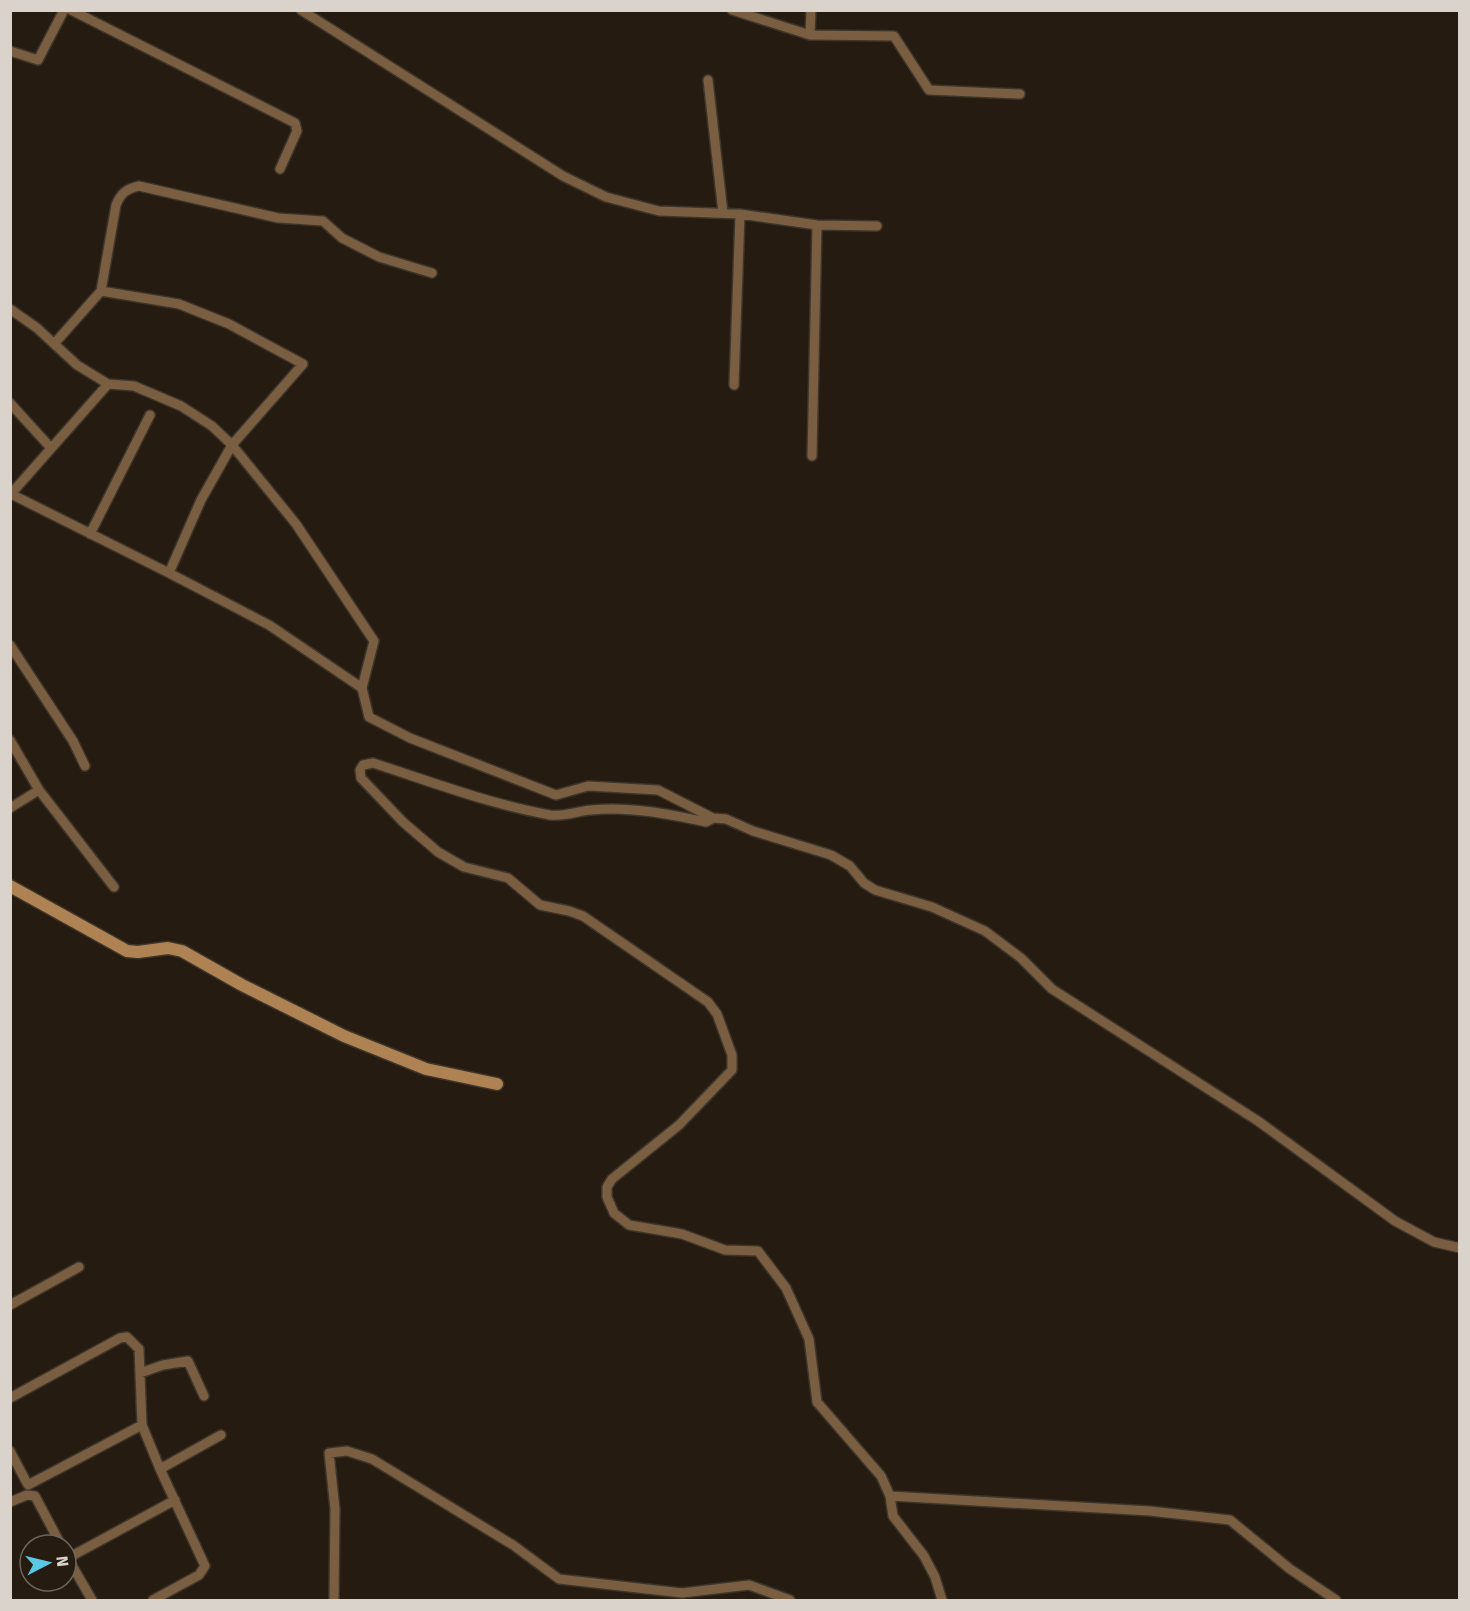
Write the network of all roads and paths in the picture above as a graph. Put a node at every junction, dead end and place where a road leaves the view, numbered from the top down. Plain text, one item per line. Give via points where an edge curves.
1 (64, 10) edge
2 (71, 10) edge
3 (301, 10) edge
4 (732, 10) edge
5 (811, 10) edge
6 (810, 35) junction
7 (10, 51) edge
8 (708, 80) dead end
9 (1020, 94) dead end
10 (280, 169) dead end
11 (723, 213) junction
12 (740, 214) junction
13 (817, 225) junction
14 (877, 226) dead end
15 (432, 273) dead end
16 (101, 291) junction
17 (10, 309) edge
18 (54, 344) junction
19 (108, 384) junction
20 (734, 386) dead end
21 (10, 404) edge
22 (150, 415) dead end
23 (232, 445) junction
24 (50, 447) junction
25 (812, 456) dead end
26 (10, 494) edge
27 (90, 534) junction
28 (170, 573) junction
29 (10, 645) edge
30 (362, 688) junction
31 (10, 740) edge
32 (85, 766) dead end
33 (39, 790) junction
34 (10, 808) edge
35 (713, 818) junction
36 (10, 886) edge
37 (114, 887) dead end
38 (497, 1084) dead end
39 (1460, 1248) edge
40 (79, 1268) dead end
41 (10, 1305) edge
42 (140, 1373) junction
43 (204, 1396) dead end
44 (10, 1398) edge
45 (142, 1425) junction
46 (221, 1435) dead end
47 (10, 1451) edge
48 (160, 1469) junction
49 (28, 1485) junction
50 (35, 1496) junction
51 (890, 1496) junction
52 (175, 1500) junction
53 (10, 1502) edge
54 (55, 1533) edge
55 (78, 1551) edge
56 (78, 1576) edge
57 (92, 1600) edge
58 (153, 1600) edge
59 (334, 1600) edge
60 (790, 1600) edge
61 (942, 1600) edge
62 (1336, 1600) edge

1 - 7 street via 38,60
2 - 10 street via 295,123 297,131
3 - 11 street via 563,176 606,197 659,211
4 - 6 street
5 - 6 street
6 - 9 street via 894,36 929,90
8 - 11 street
11 - 12 street
12 - 13 street
12 - 20 street
13 - 14 street
13 - 25 street
15 - 16 street via 379,257 318,220 278,218 139,186 119,198
16 - 18 street
16 - 23 street via 179,304 229,324 303,364
17 - 18 street
18 - 19 street via 77,365
19 - 23 street via 134,386 181,406
19 - 24 street
21 - 24 street
22 - 27 street
23 - 28 street via 201,500
23 - 30 street via 299,528 374,641
24 - 26 street
26 - 27 street
27 - 28 street
28 - 30 street via 268,625
29 - 32 street
30 - 35 street via 369,717 410,738 556,795 588,786 658,790
31 - 33 street
33 - 34 street
33 - 37 street
35 - 39 street via 831,855 850,866 875,890 932,907 985,931 1021,958 1052,989 1258,1121 1395,1221 1434,1242
35 - 51 street via 705,822 658,812 592,810 552,815 499,806 373,764 363,765 360,770 361,777 403,822 438,852 464,867 508,878 540,905 583,916 708,1002 717,1014 732,1055 732,1070 679,1125 612,1179 607,1197 614,1213 629,1225 682,1234 725,1250 758,1251 786,1288 809,1340 817,1402 881,1476
36 - 38 street via 127,951 182,951 344,1036 426,1069
40 - 41 street
42 - 43 street via 188,1361
42 - 44 street via 139,1349 134,1340 120,1338
42 - 45 street
45 - 48 street
45 - 49 street
46 - 48 street
47 - 49 street
48 - 52 street
49 - 50 street
50 - 53 street
50 - 54 street
51 - 61 street via 893,1516 924,1556
51 - 62 street via 1150,1511 1230,1520
52 - 55 street
52 - 58 street via 204,1569
56 - 57 street
59 - 60 street via 335,1509 329,1453 347,1450 372,1459 449,1505 559,1579 682,1593 749,1585

